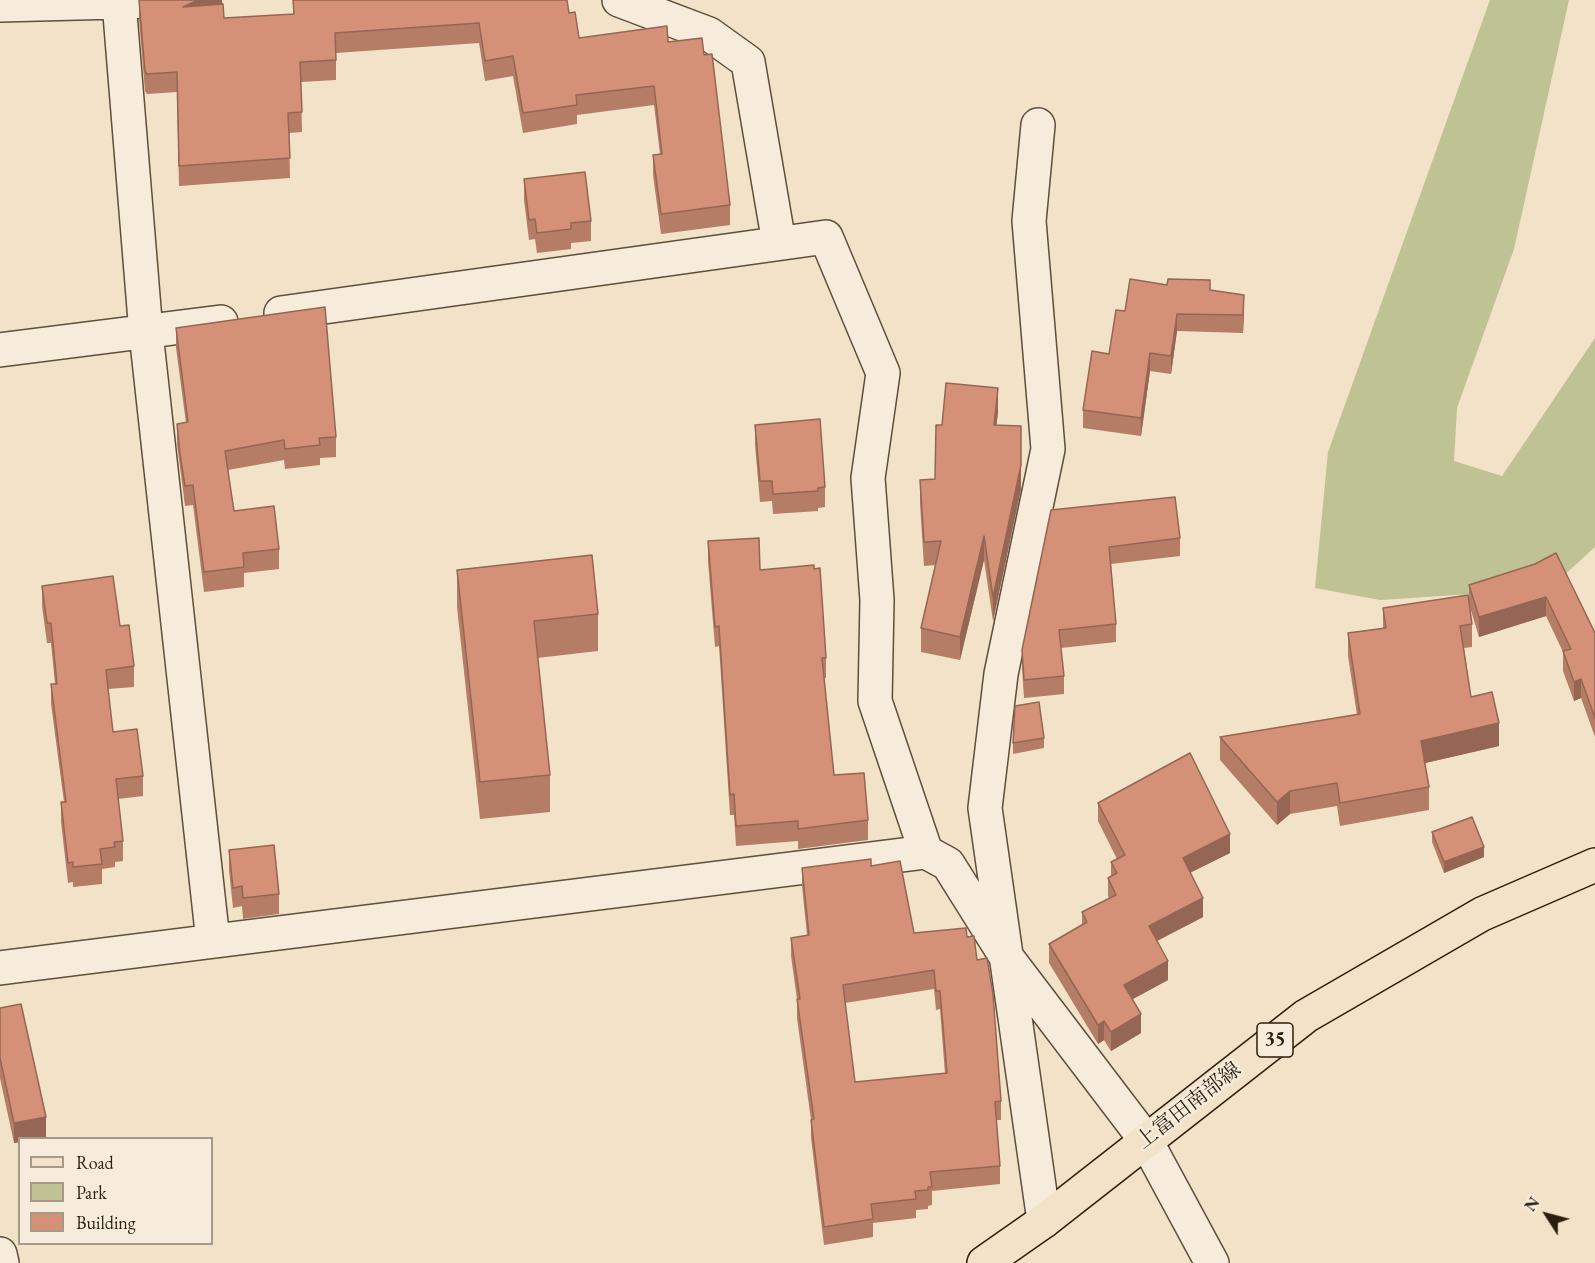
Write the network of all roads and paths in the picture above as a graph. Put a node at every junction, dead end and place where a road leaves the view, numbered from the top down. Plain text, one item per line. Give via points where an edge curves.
1 (195, 0) edge
2 (619, 0) edge
3 (119, 2) junction
4 (0, 5) edge
5 (1038, 124) dead end
6 (779, 243) junction
7 (146, 333) junction
8 (0, 350) edge
9 (926, 852) junction
10 (1595, 865) edge
11 (213, 941) junction
12 (1005, 956) junction
13 (0, 968) edge
14 (1145, 1139) junction
15 (1044, 1221) junction
16 (0, 1254) edge
17 (2, 1263) edge
18 (984, 1263) edge
19 (1212, 1263) edge

1 - 3 street
2 - 6 street via 709,34 748,62
3 - 4 street
3 - 7 street
5 - 12 street via 1029,221 1048,449 1001,674 985,808
6 - 7 street
6 - 9 street via 826,237 883,373 868,478 876,600 875,701
7 - 8 street
7 - 11 street
9 - 11 street
9 - 12 street via 948,864
10 - 14 main road, 上富田南部線 / 35 via 1482,914 1306,1016
11 - 13 street
12 - 14 street
12 - 15 street
14 - 15 main road, 上富田南部線 / 35
14 - 19 street
15 - 18 main road, 上富田南部線 / 35
16 - 17 street

